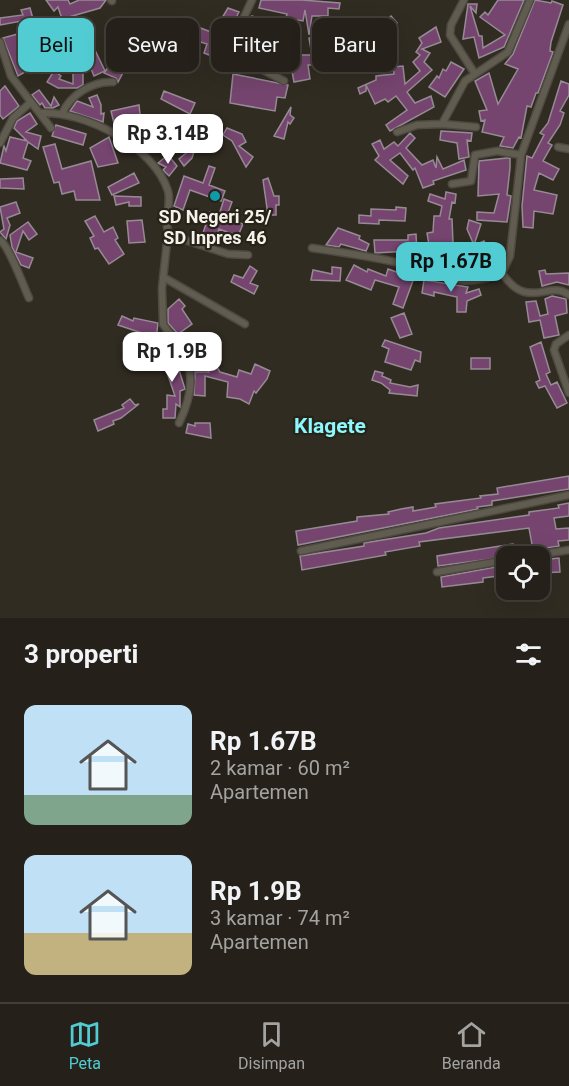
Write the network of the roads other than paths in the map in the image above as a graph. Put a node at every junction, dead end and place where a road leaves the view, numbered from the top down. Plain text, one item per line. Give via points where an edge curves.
1 (252, 0) edge
2 (464, 0) edge
3 (530, 0) edge
4 (569, 24) edge
5 (0, 42) edge
6 (474, 74) junction
7 (284, 81) dead end
8 (113, 82) dead end
9 (30, 102) junction
10 (41, 113) junction
11 (62, 114) junction
12 (442, 124) junction
13 (476, 127) dead end
14 (51, 128) dead end
15 (397, 132) dead end
16 (0, 144) edge
17 (558, 147) dead end
18 (569, 149) edge
19 (521, 155) junction
20 (452, 184) dead end
21 (168, 233) junction
22 (0, 240) edge
23 (312, 248) dead end
24 (248, 255) dead end
25 (502, 273) junction
26 (164, 277) junction
27 (569, 296) edge
28 (29, 298) dead end
29 (245, 324) dead end
30 (569, 335) edge
31 (569, 393) edge
32 (178, 423) dead end
33 (569, 495) edge
34 (569, 550) edge
35 (301, 551) dead end
36 (550, 553) edge
37 (496, 562) edge
38 (437, 572) dead end

1 - 7 street via 231,53
2 - 6 street via 450,35
3 - 6 street via 508,52
4 - 19 street
5 - 9 street via 11,76
6 - 12 street via 460,88
8 - 11 street via 99,84 71,98
9 - 10 street
9 - 16 street via 13,118
10 - 11 street
10 - 14 street
11 - 21 street via 113,131 156,170 169,193
12 - 13 street
12 - 15 street
17 - 18 street
19 - 20 street via 497,151 475,155 471,181
19 - 25 street via 510,256
21 - 24 street via 206,248
21 - 26 street
22 - 28 street via 8,246
23 - 25 street via 397,262 452,281 486,279
25 - 27 street via 513,288 522,292 561,292
26 - 29 street
26 - 32 street via 163,324 177,339 191,371 191,394
30 - 31 street via 554,350
33 - 35 street
34 - 36 street
37 - 38 street

